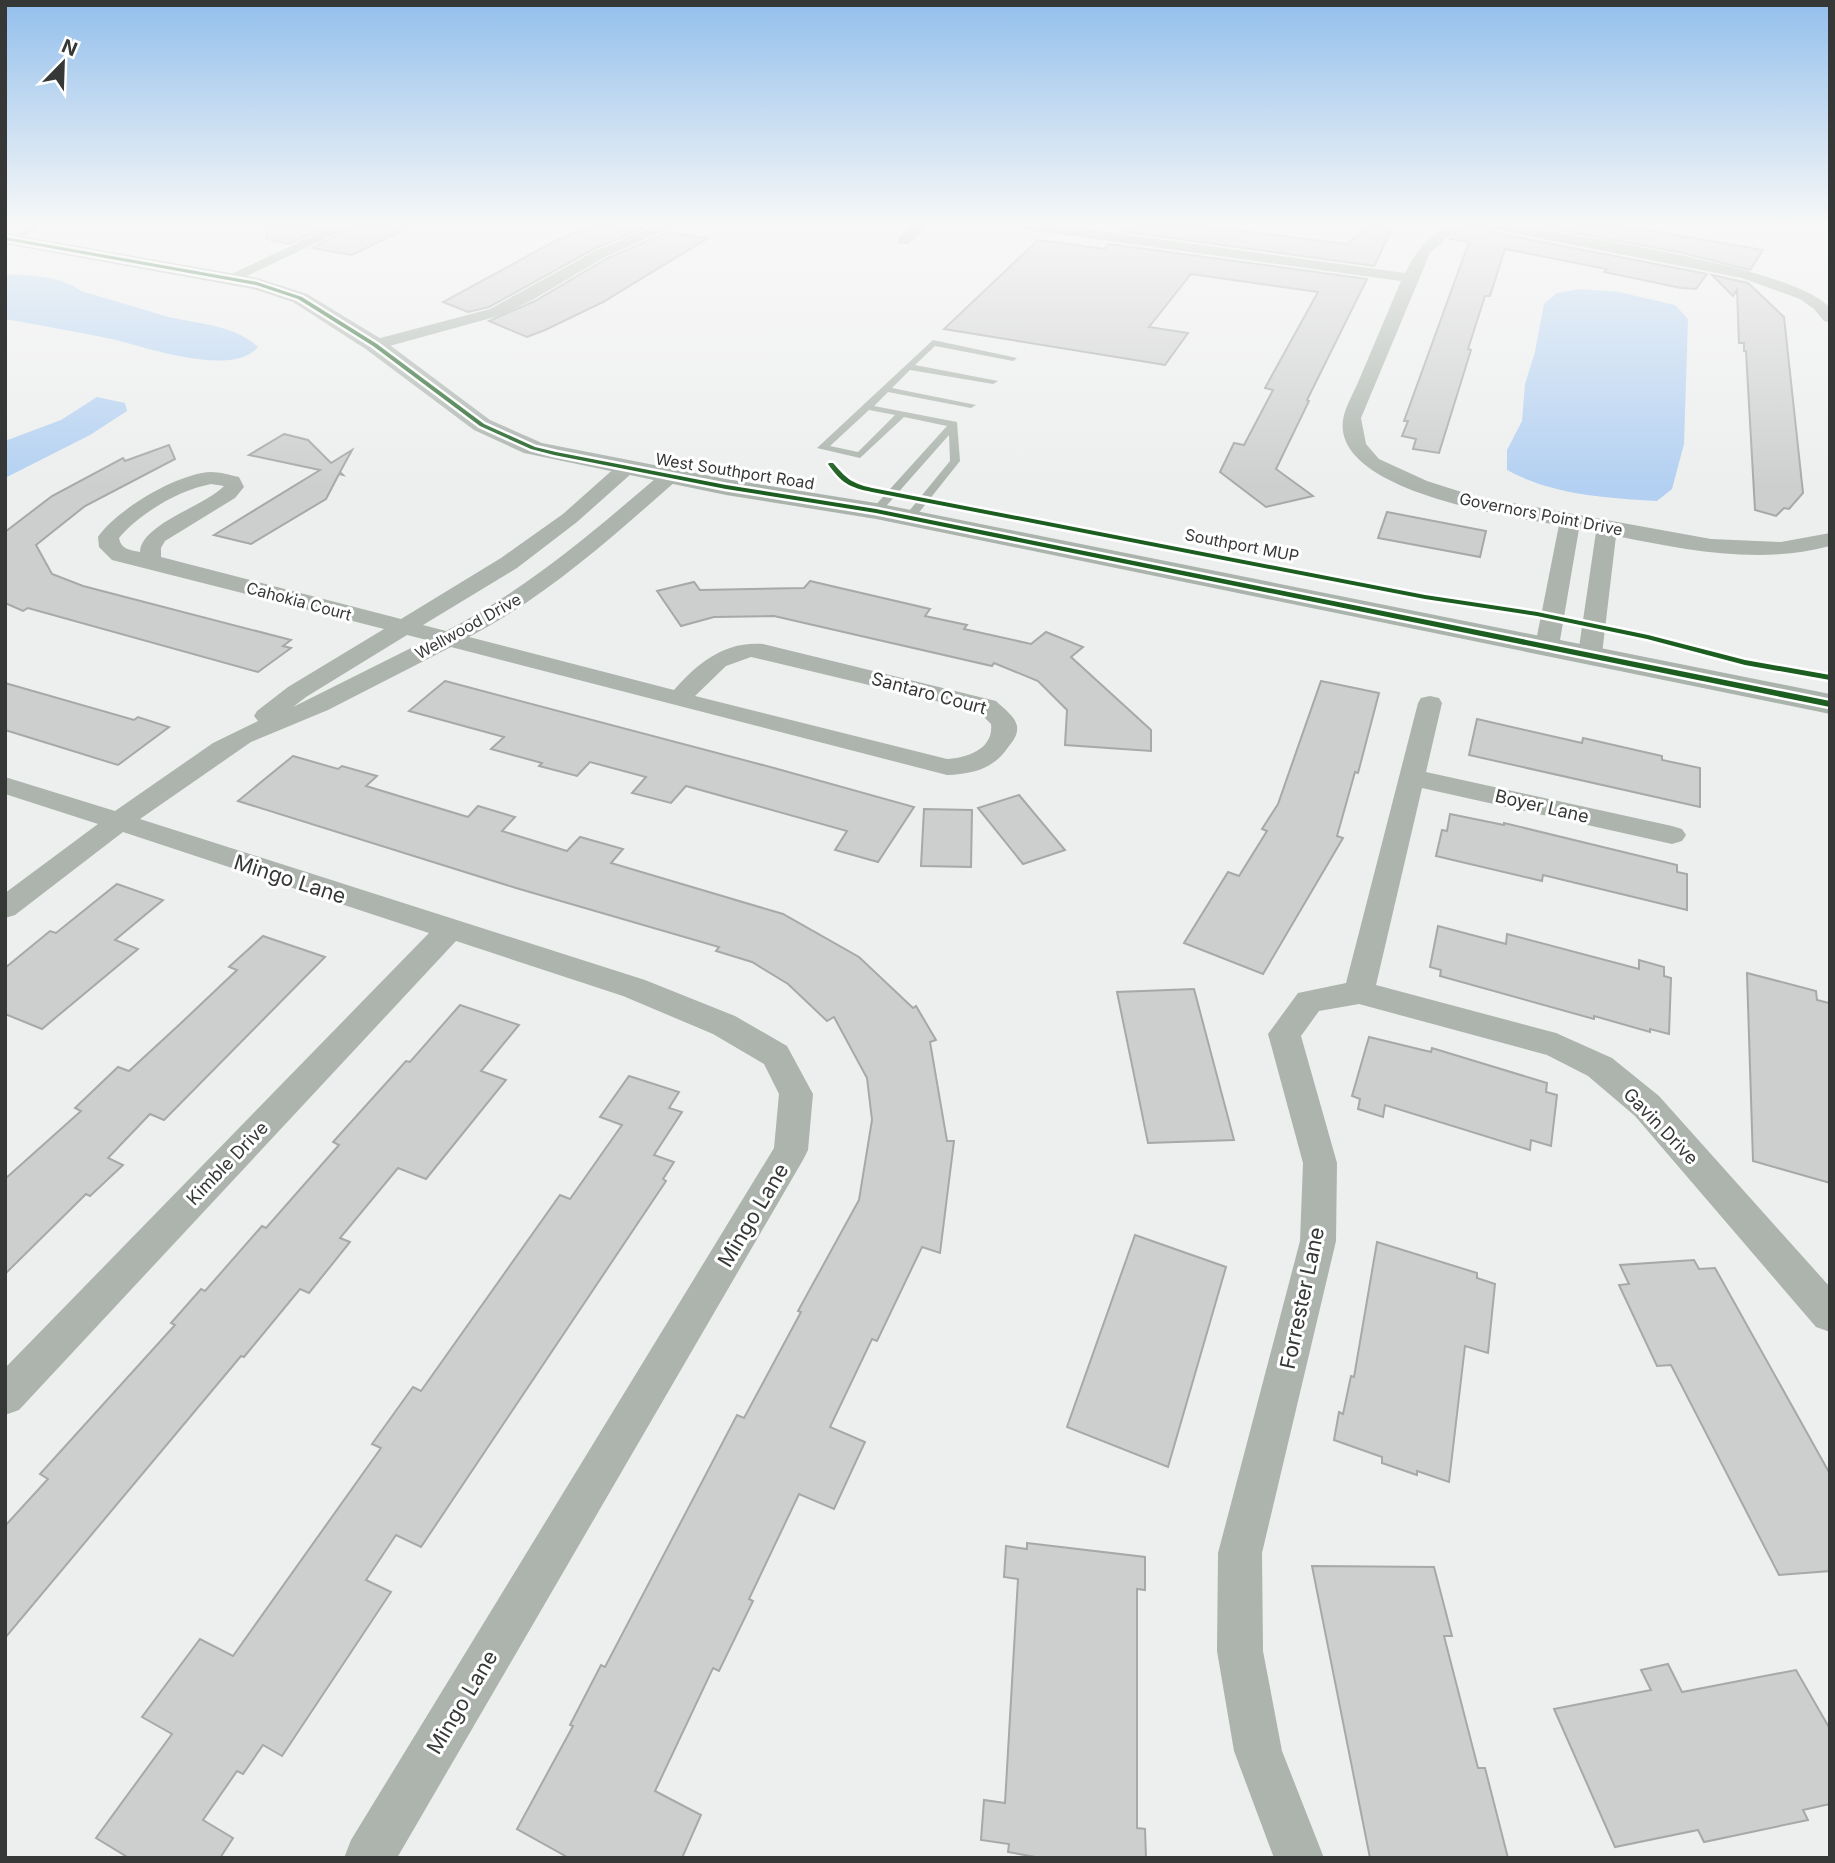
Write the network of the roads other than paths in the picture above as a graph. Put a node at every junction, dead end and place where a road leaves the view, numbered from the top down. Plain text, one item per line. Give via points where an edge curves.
1 (322, 312) edge
2 (496, 312) edge
3 (1396, 312) edge
4 (375, 345) junction
5 (1013, 358) dead end
6 (909, 367) junction
7 (993, 381) dead end
8 (886, 389) junction
9 (971, 405) dead end
10 (867, 407) junction
11 (902, 414) junction
12 (954, 424) junction
13 (625, 469) junction
14 (669, 477) junction
15 (876, 511) junction
16 (909, 518) junction
17 (1570, 521) junction
18 (1607, 528) junction
19 (1826, 541) edge
20 (151, 561) junction
21 (404, 628) junction
22 (448, 639) junction
23 (1547, 646) junction
24 (1590, 654) junction
25 (679, 699) junction
26 (1430, 703) dead end
27 (1830, 704) edge
28 (242, 737) junction
29 (1412, 777) junction
30 (5, 785) edge
31 (117, 823) junction
32 (1672, 835) dead end
33 (5, 908) edge
34 (449, 930) junction
35 (1359, 992) junction
36 (1823, 1298) edge
37 (5, 1396) edge
38 (369, 1858) edge
39 (1299, 1858) edge

1 - 4 main road, West Southport Road
2 - 4 street
3 - 17 street, Governors Point Drive via 1352,418 1351,432 1363,455 1398,476 1439,492
4 - 13 main road, West Southport Road via 482,425 533,448
5 - 6 lane via 933,344
6 - 7 lane
6 - 8 lane
8 - 9 lane
8 - 10 lane
10 - 11 lane
10 - 11 lane via 822,447 860,455
11 - 12 lane
12 - 15 lane
12 - 16 lane via 955,461
13 - 14 main road, West Southport Road
13 - 21 street, Wellwood Drive via 528,550
14 - 15 main road, West Southport Road
14 - 22 street, Wellwood Drive via 546,580
15 - 16 main road, West Southport Road
16 - 23 main road, West Southport Road
17 - 18 street, Governors Point Drive
17 - 23 street
18 - 19 street, Governors Point Drive via 1748,549
18 - 24 street
20 - 20 street, Cahokia Court via 150,548 158,537 231,491 232,481 207,478 190,483 108,537 115,552
20 - 21 street, Cahokia Court
21 - 22 street, Cahokia Court
21 - 28 street, Wellwood Drive via 296,692
22 - 25 street, Santaro Court
22 - 28 street, Wellwood Drive via 319,705
23 - 24 main road, West Southport Road
24 - 27 main road, West Southport Road
25 - 25 street, Santaro Court via 947,767 966,766 987,757 1005,732 999,714 987,706 763,650 740,651 719,659
26 - 29 street
28 - 31 street, Wellwood Drive
29 - 32 street, Boyer Lane
29 - 35 street
30 - 31 street, Mingo Lane
31 - 33 street, Wellwood Drive
31 - 34 street, Mingo Lane
34 - 37 street, Kimble Drive
34 - 38 street, Mingo Lane via 634,988 724,1025 776,1055 796,1094 791,1150
35 - 36 street, Gavin Drive via 1556,1045 1600,1067 1647,1105
35 - 39 street, Forrester Lane via 1309,1001 1284,1034 1321,1163 1318,1241 1240,1553 1240,1651 1258,1751

